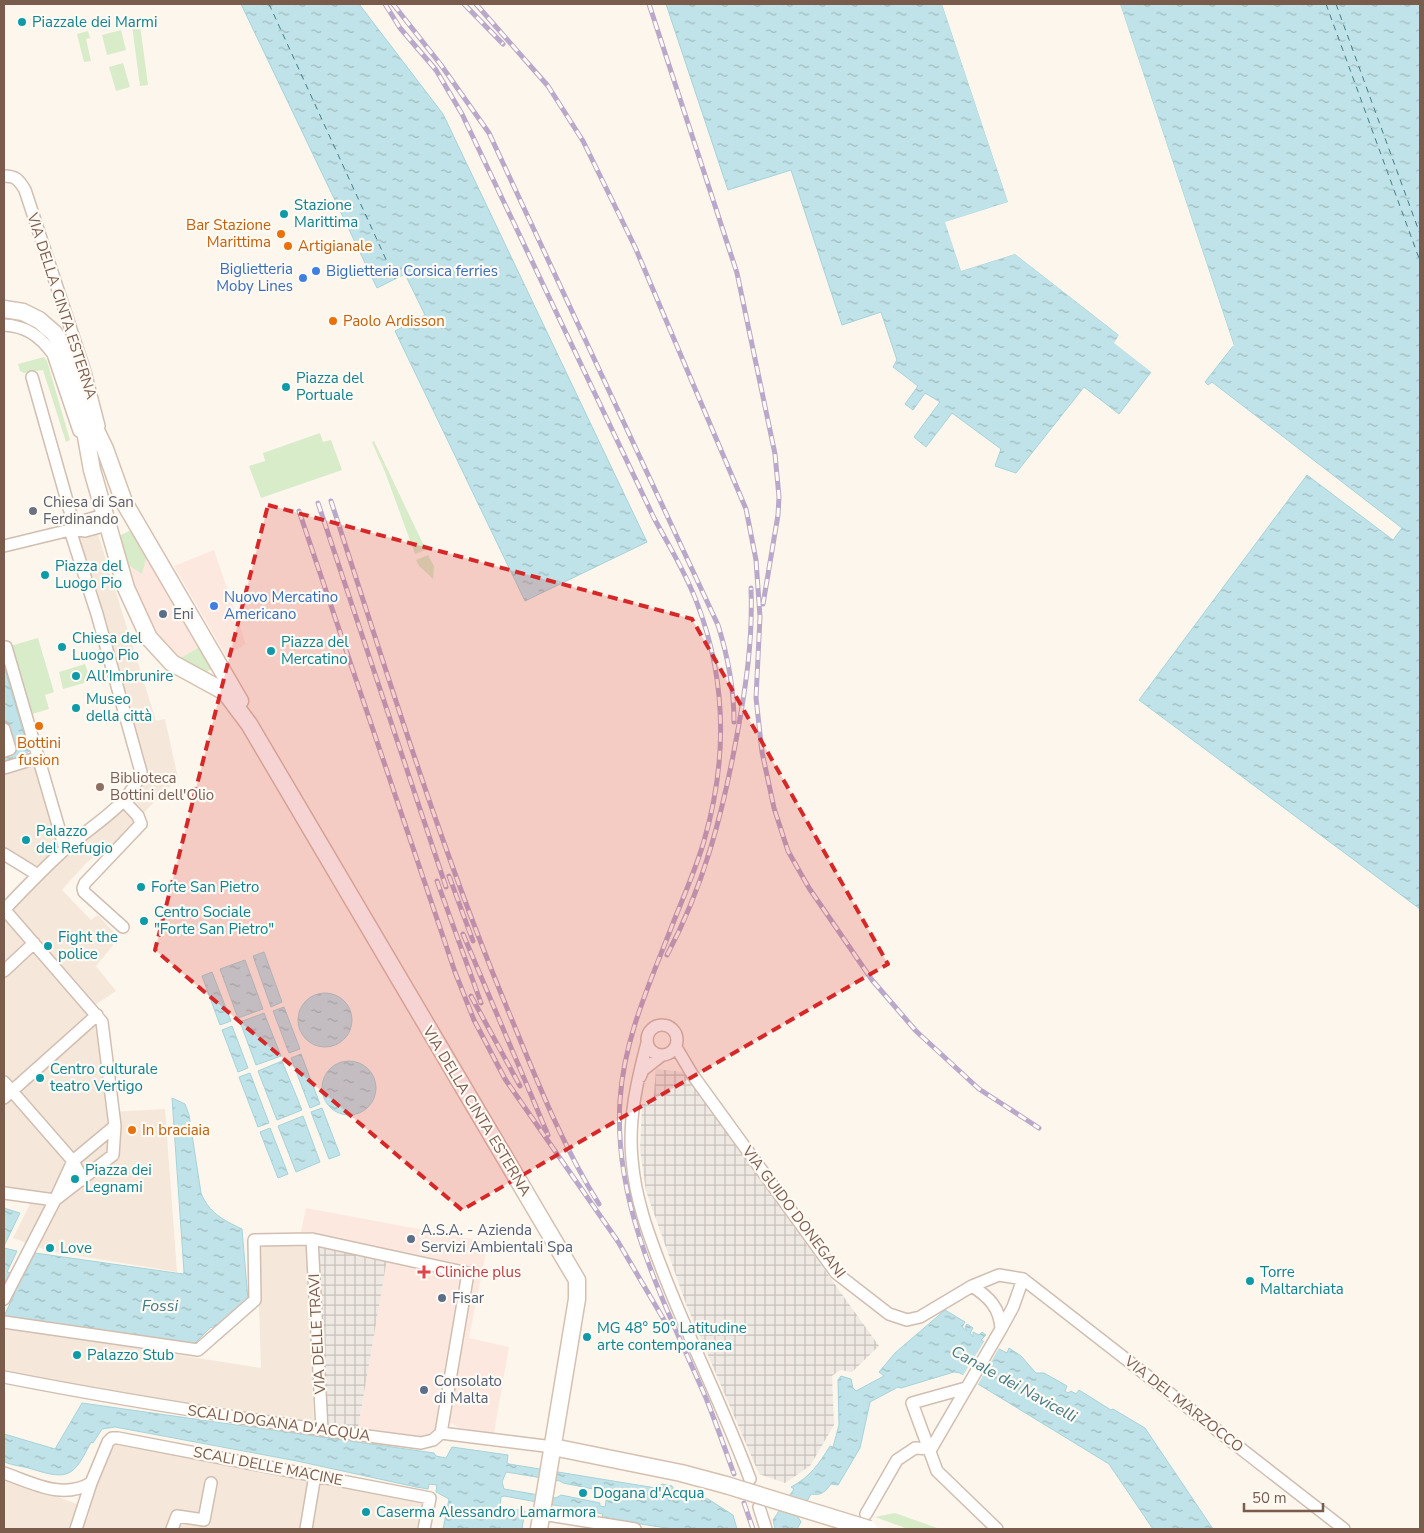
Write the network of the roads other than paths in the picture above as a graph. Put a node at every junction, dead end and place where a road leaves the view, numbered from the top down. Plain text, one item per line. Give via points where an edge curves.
1 (4, 176) edge
2 (4, 309) edge
3 (4, 325) edge
4 (32, 377) dead end
5 (78, 392) junction
6 (105, 450) junction
7 (92, 470) junction
8 (106, 520) junction
9 (72, 529) junction
10 (4, 546) edge
11 (6, 648) dead end
12 (219, 664) junction
13 (202, 680) junction
14 (250, 724) junction
15 (4, 729) edge
16 (4, 751) edge
17 (37, 758) junction
18 (4, 768) edge
19 (123, 800) junction
20 (65, 849) junction
21 (4, 854) edge
22 (38, 875) junction
23 (4, 910) edge
24 (123, 926) dead end
25 (34, 943) junction
26 (4, 971) edge
27 (97, 1015) junction
28 (647, 1043) junction
29 (676, 1047) junction
30 (661, 1056) junction
31 (639, 1078) junction
32 (6, 1090) edge
33 (115, 1126) junction
34 (73, 1160) junction
35 (83, 1180) junction
36 (4, 1193) edge
37 (55, 1200) junction
38 (312, 1238) junction
39 (1023, 1279) junction
40 (972, 1286) junction
41 (4, 1299) edge
42 (4, 1322) edge
43 (1001, 1330) junction
44 (4, 1377) edge
45 (966, 1388) junction
46 (322, 1430) junction
47 (441, 1433) junction
48 (553, 1447) junction
49 (931, 1449) junction
50 (4, 1473) edge
51 (315, 1475) junction
52 (750, 1479) dead end
53 (91, 1483) junction
54 (211, 1483) dead end
55 (759, 1507) dead end
56 (540, 1522) edge
57 (867, 1522) edge
58 (76, 1529) edge
59 (172, 1529) edge
60 (306, 1529) edge
61 (424, 1529) edge
62 (635, 1529) edge
63 (766, 1529) edge
64 (997, 1529) edge
65 (1344, 1529) edge

1 - 6 street, VIA DELLA CINTA ESTERNA via 20,180 25,190 85,372
2 - 5 main road, VIA DELLA CINTA ESTERNA via 30,314 48,327 64,348
3 - 7 street, VIA DELLA CINTA ESTERNA via 37,336 53,354
4 - 9 street
5 - 6 main road, VIA DELLA CINTA ESTERNA
5 - 7 main road, VIA DELLA CINTA ESTERNA
6 - 12 main road, VIA DELLA CINTA ESTERNA via 124,502
7 - 8 main road, VIA DELLA CINTA ESTERNA
8 - 9 street via 83,521
8 - 13 main road, VIA DELLA CINTA ESTERNA via 126,588 149,638 172,663
9 - 10 street
9 - 19 street via 141,772 137,784
11 - 17 street
12 - 13 main road via 210,678
12 - 14 main road, VIA DELLA CINTA ESTERNA via 235,689
13 - 14 main road, VIA DELLA CINTA ESTERNA via 225,692
14 - 48 main road, VIA DELLA CINTA ESTERNA via 577,1280 577,1299
15 - 16 street via 10,749
17 - 18 street
17 - 20 street
19 - 20 street
19 - 24 street via 141,824 83,888
20 - 22 street
21 - 22 street
22 - 23 street
23 - 25 street
25 - 26 street
25 - 27 street
27 - 32 street
27 - 33 street via 102,1022
28 - 29 street via 649,1032 662,1024 676,1032
28 - 30 street via 652,1052
28 - 31 street
29 - 30 street via 670,1054
29 - 40 street, VIA GUIDO DONEGANI via 692,1074 836,1273 870,1301 889,1314 911,1320
30 - 31 street via 643,1070
31 - 52 street via 632,1110 631,1149 639,1202 686,1332
32 - 34 street
33 - 34 street
33 - 35 street via 113,1155
34 - 35 street
34 - 37 street
35 - 37 street
36 - 37 street
37 - 41 street
38 - 42 street via 254,1240 255,1300 198,1350
38 - 46 street, VIA DELLE TRAVI
38 - 47 street via 468,1273
39 - 40 street, VIA DEL MARZOCCO via 999,1275
39 - 43 street
39 - 65 street, VIA DEL MARZOCCO
40 - 43 street via 995,1306
43 - 45 street
44 - 46 street, SCALI DOGANA D'ACQUA
45 - 49 street
45 - 49 street via 912,1403
46 - 47 street, SCALI DOGANA D'ACQUA via 422,1443
47 - 48 street
48 - 56 main road, VIA DELLA CINTA ESTERNA
48 - 57 main road, bridge via 681,1473
49 - 57 street via 915,1448 901,1456
49 - 64 street via 937,1471
50 - 53 street via 58,1491 76,1491
51 - 53 street, SCALI DELLE MACINE via 112,1438
51 - 60 street
51 - 61 street, SCALI DELLE MACINE via 430,1498
53 - 58 street
54 - 59 street via 208,1520 177,1516
55 - 63 street
56 - 62 street

